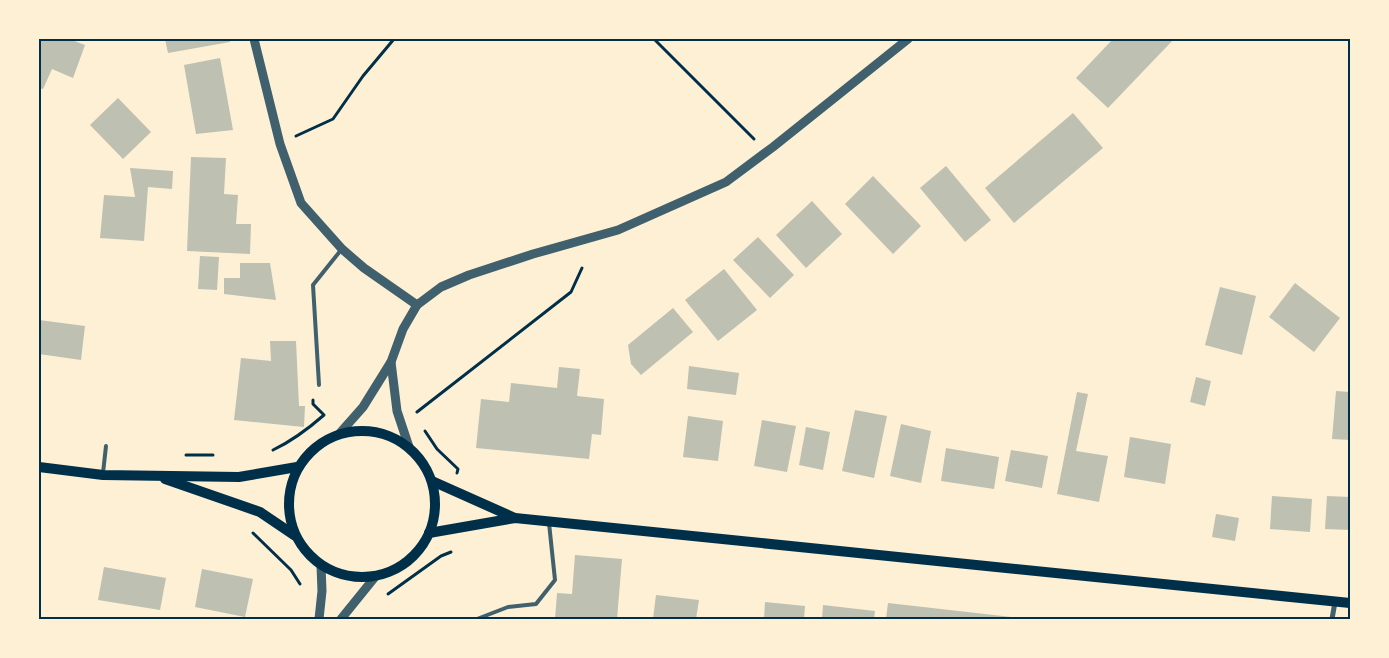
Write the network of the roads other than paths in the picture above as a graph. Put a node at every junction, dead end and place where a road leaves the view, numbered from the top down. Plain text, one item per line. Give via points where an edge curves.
1 (254, 39) edge
2 (908, 39) edge
3 (342, 249) junction
4 (417, 305) junction
5 (391, 362) junction
6 (319, 385) dead end
7 (340, 433) junction
8 (106, 446) dead end
9 (409, 447) junction
10 (39, 467) edge
11 (298, 467) junction
12 (103, 475) junction
13 (157, 476) junction
14 (432, 481) junction
15 (515, 518) junction
16 (548, 521) junction
17 (429, 533) junction
18 (294, 535) junction
19 (321, 566) junction
20 (375, 577) junction
21 (1335, 601) junction
22 (1350, 603) edge
23 (319, 619) edge
24 (342, 619) edge
25 (477, 619) edge
26 (1332, 619) edge

1 - 3 street via 280,144 301,203
2 - 4 street via 726,182 618,230 469,275 441,287
3 - 4 street
3 - 6 lane via 314,285
4 - 5 street via 402,329
5 - 7 street via 365,404
5 - 9 street via 397,411
7 - 9 main road via 366,430
7 - 11 main road via 315,446
8 - 12 lane
9 - 14 main road
10 - 12 main road
11 - 13 main road via 239,477
11 - 18 main road via 289,490 288,507
12 - 13 main road
13 - 18 main road via 260,512
14 - 15 main road
14 - 17 main road via 436,504
15 - 16 main road
15 - 17 main road
16 - 21 main road
16 - 25 lane via 555,580 536,604 508,607
17 - 20 main road via 422,547 409,560
18 - 19 main road
19 - 20 main road via 346,576
19 - 23 street
20 - 24 street
21 - 22 main road
21 - 26 street

